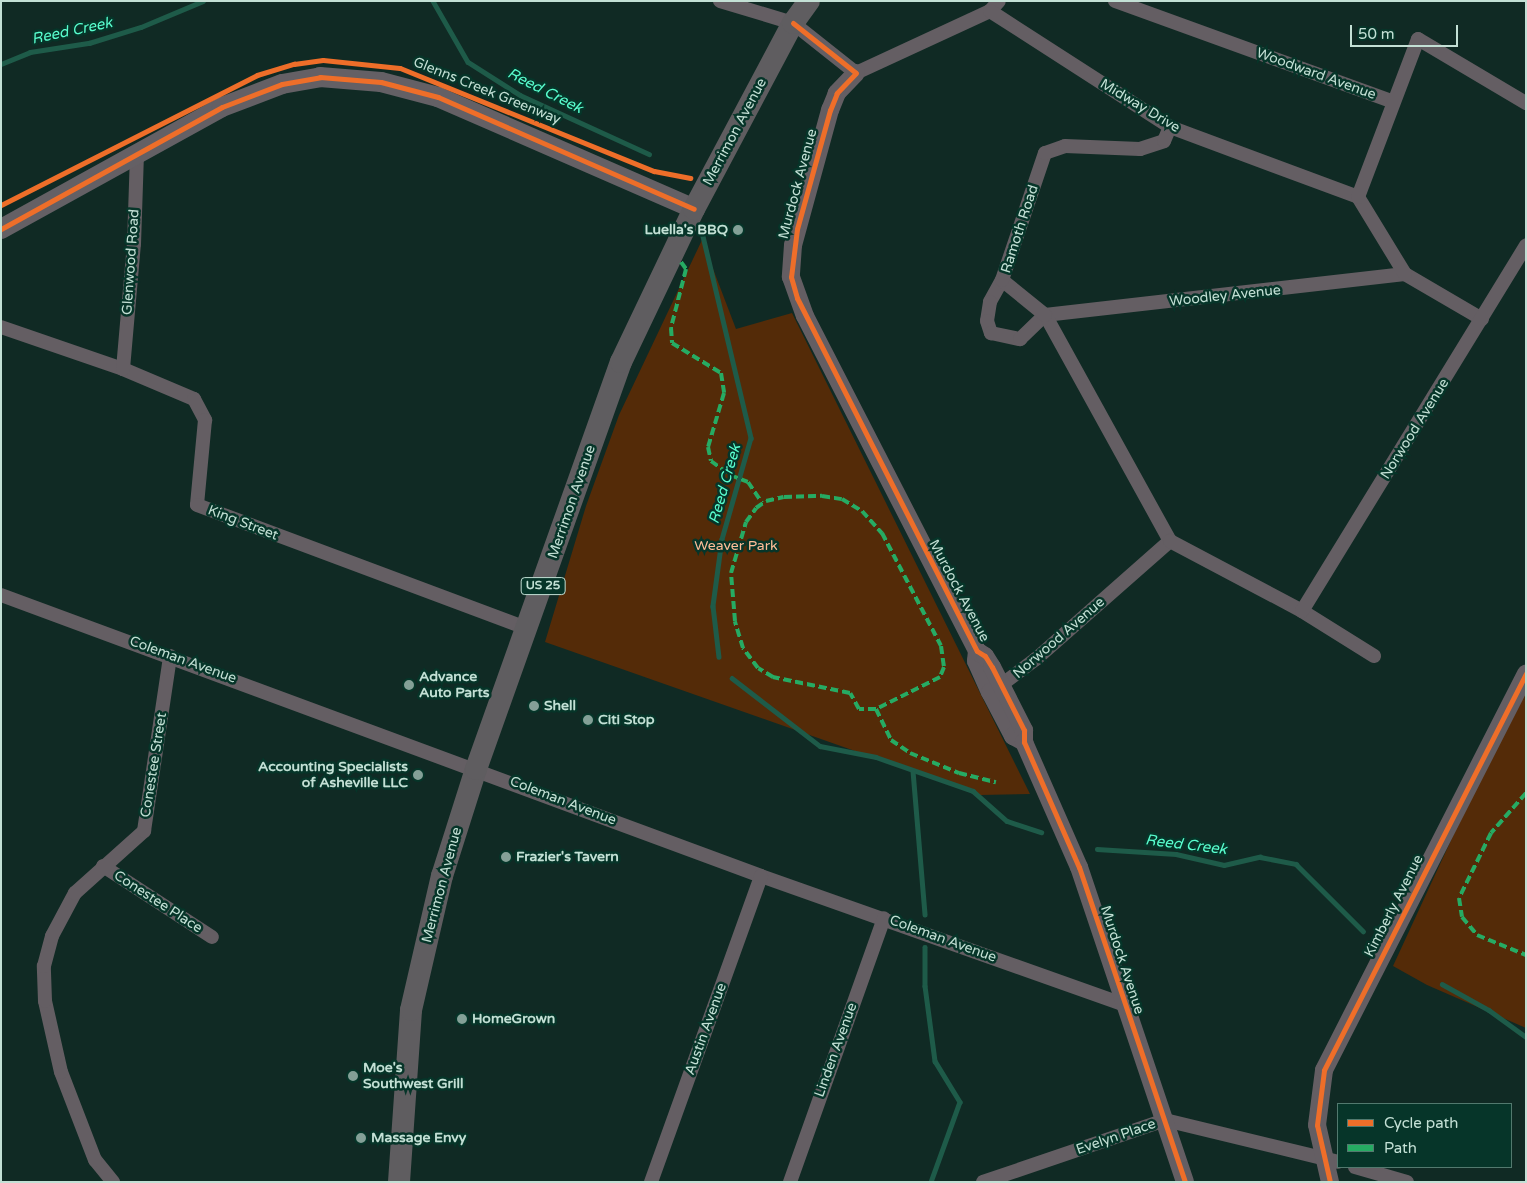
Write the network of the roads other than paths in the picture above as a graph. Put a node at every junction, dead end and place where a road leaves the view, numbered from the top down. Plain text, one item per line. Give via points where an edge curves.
1 (720, 1) edge
2 (798, 1) edge
3 (809, 1) edge
4 (1115, 1) edge
5 (995, 6) edge
6 (793, 23) junction
7 (856, 73) junction
8 (1392, 101) junction
9 (1526, 104) edge
10 (1170, 128) junction
11 (137, 155) junction
12 (1358, 197) junction
13 (694, 209) junction
14 (1, 229) edge
15 (1526, 245) edge
16 (1405, 274) junction
17 (1002, 280) junction
18 (1045, 314) junction
19 (1482, 319) junction
20 (1, 327) edge
21 (123, 369) junction
22 (1170, 541) junction
23 (1, 595) edge
24 (1302, 611) junction
25 (528, 629) junction
26 (170, 656) junction
27 (1374, 656) dead end
28 (1526, 673) edge
29 (996, 690) junction
30 (476, 768) junction
31 (103, 866) junction
32 (761, 876) junction
33 (884, 918) junction
34 (212, 937) dead end
35 (1125, 1005) junction
36 (1165, 1120) junction
37 (1331, 1160) edge
38 (1358, 1168) edge
39 (113, 1182) edge
40 (400, 1182) edge
41 (651, 1182) edge
42 (790, 1182) edge
43 (983, 1182) edge
44 (1185, 1182) edge
45 (1330, 1182) edge
46 (1406, 1182) edge

1 - 6 street
2 - 6 street
3 - 6 main road, Merrimon Avenue / US 25
4 - 8 street, Woodward Avenue
5 - 7 street
5 - 10 street, Midway Drive
6 - 7 street
6 - 13 main road, Merrimon Avenue / US 25
7 - 29 street, Murdock Avenue via 838,93 830,110 794,245 791,277 805,316 977,651 985,656
8 - 9 street, Woodward Avenue via 1418,39
8 - 12 street
10 - 12 street, Midway Drive
10 - 17 street, Ramoth Road via 1164,141 1140,149 1065,146 1044,153
11 - 13 main road via 250,94 300,79 357,78 438,97
11 - 14 main road
11 - 21 street, Glenwood Road via 134,244
12 - 16 street
13 - 25 main road, Merrimon Avenue / US 25 via 621,362
15 - 19 street, Norwood Avenue
16 - 18 street, Woodley Avenue
16 - 19 street
17 - 18 street, Ramoth Road
17 - 18 street via 990,302 987,321 991,333 1020,339
18 - 22 street, Ramoth Road
19 - 24 street, Norwood Avenue
20 - 21 street, King Street
21 - 25 street, King Street via 194,399 206,420 197,505
22 - 24 street
22 - 29 street, Norwood Avenue
23 - 26 street, Coleman Avenue
24 - 27 street
25 - 30 main road, Merrimon Avenue / US 25
26 - 30 street, Coleman Avenue
26 - 31 street, Conestee Street via 144,831
28 - 37 street, Kimberly Avenue via 1324,1070 1317,1125
29 - 35 street, Murdock Avenue via 1024,730 1024,742 1079,867
30 - 32 street, Coleman Avenue
30 - 40 main road, Merrimon Avenue / US 25 via 442,876 410,1010
31 - 34 street, Conestee Place
31 - 39 street, Conestee Street via 75,893 52,936 44,966 45,1001 61,1072 95,1160
32 - 33 street, Coleman Avenue
32 - 41 street, Austin Avenue
33 - 35 street, Coleman Avenue
33 - 42 street, Linden Avenue
35 - 36 street, Murdock Avenue
36 - 37 street, Evelyn Place
36 - 43 street, Evelyn Place
36 - 44 street, Murdock Avenue
37 - 45 street, Kimberly Avenue
38 - 46 street

